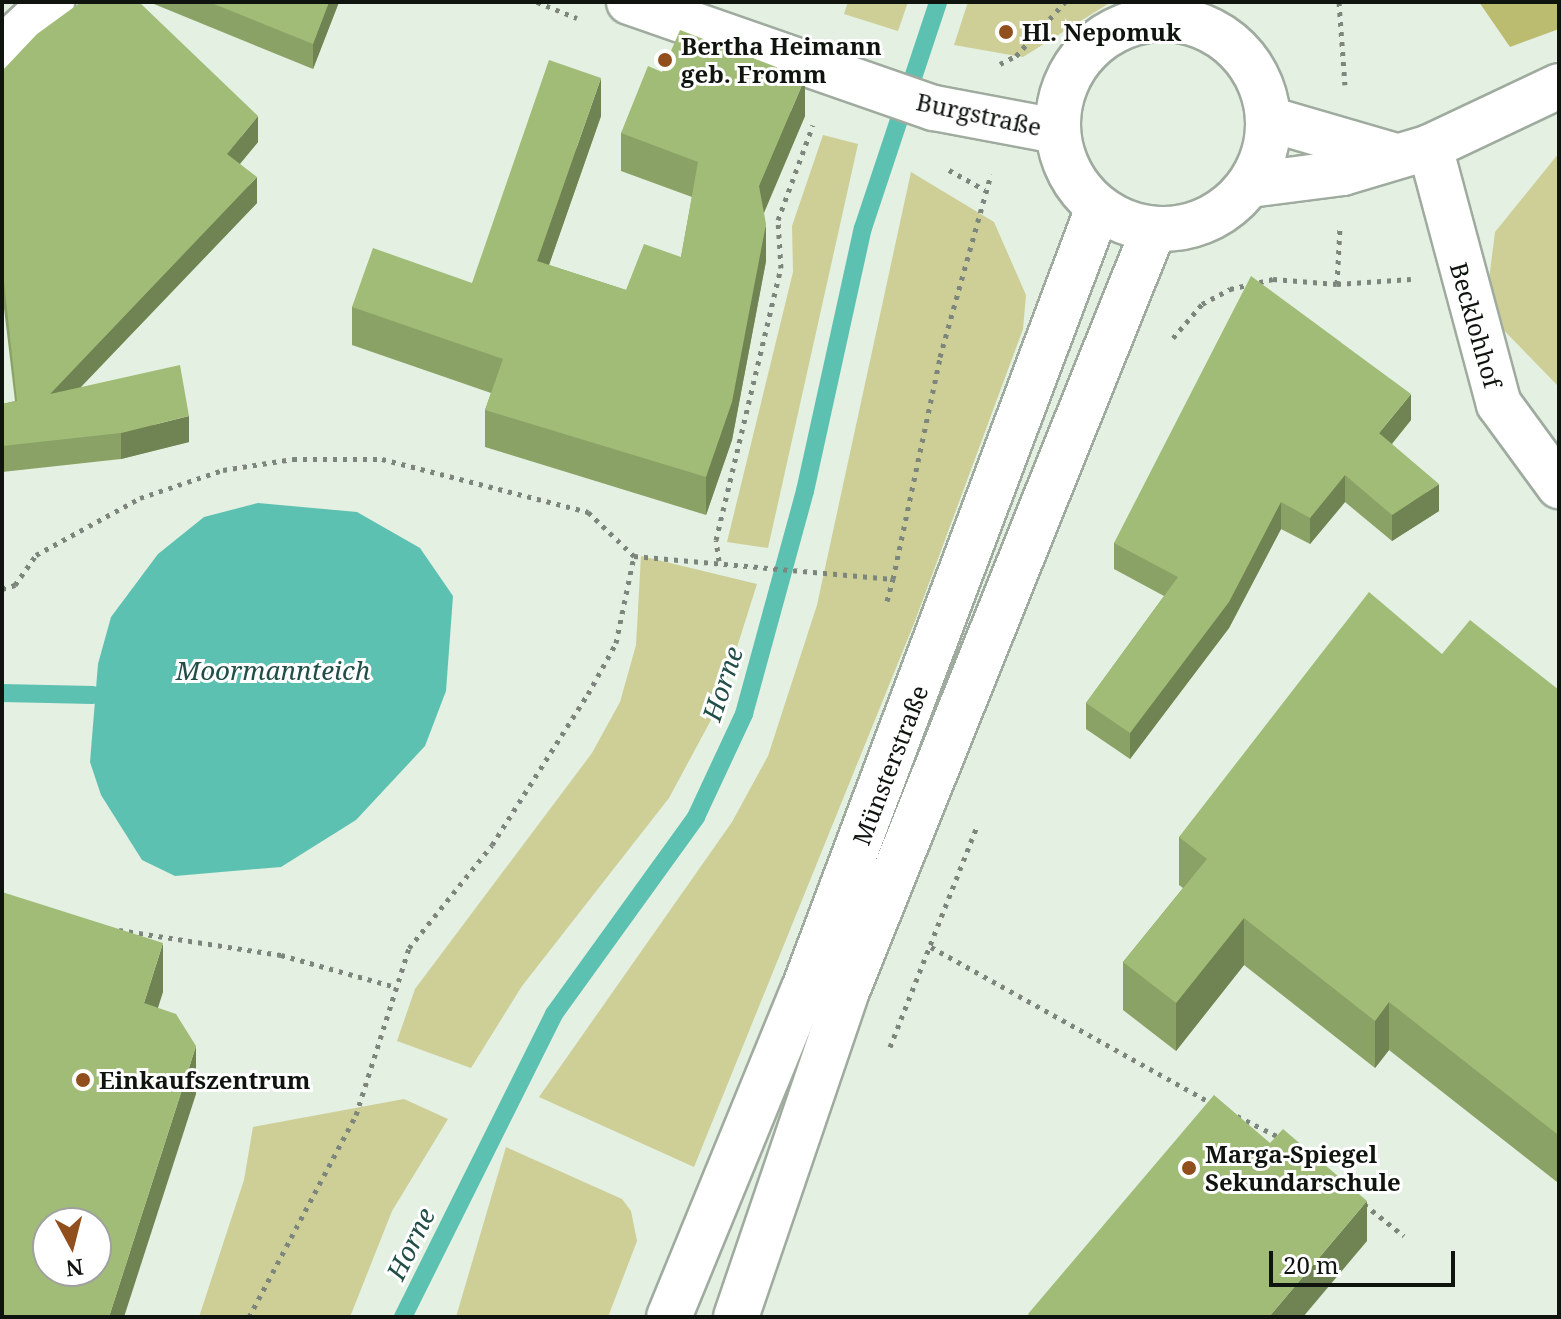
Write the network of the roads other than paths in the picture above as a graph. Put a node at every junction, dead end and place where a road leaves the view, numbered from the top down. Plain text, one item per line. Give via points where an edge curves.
1 (52, 2) edge
2 (629, 2) edge
3 (1165, 10) edge
4 (1233, 21) edge
5 (2, 49) edge
6 (1559, 86) edge
7 (1269, 119) junction
8 (1057, 131) junction
9 (1411, 151) junction
10 (1343, 156) junction
11 (1250, 185) junction
12 (1098, 208) junction
13 (1154, 229) junction
14 (1559, 486) edge
15 (669, 1317) edge
16 (736, 1317) edge

1 - 5 main road
2 - 8 main road, Burgstraße via 934,108
3 - 4 main road via 1202,25
3 - 8 main road via 1113,31 1089,49 1059,100
4 - 7 main road
6 - 9 main road
7 - 10 main road
7 - 11 main road
8 - 12 main road via 1063,160
9 - 10 main road
9 - 14 main road, Becklohhof via 1458,265 1499,404
10 - 11 main road
11 - 13 main road via 1213,218
12 - 13 main road
12 - 15 main road, Münsterstraße via 809,977
13 - 16 main road, Münsterstraße via 873,923

